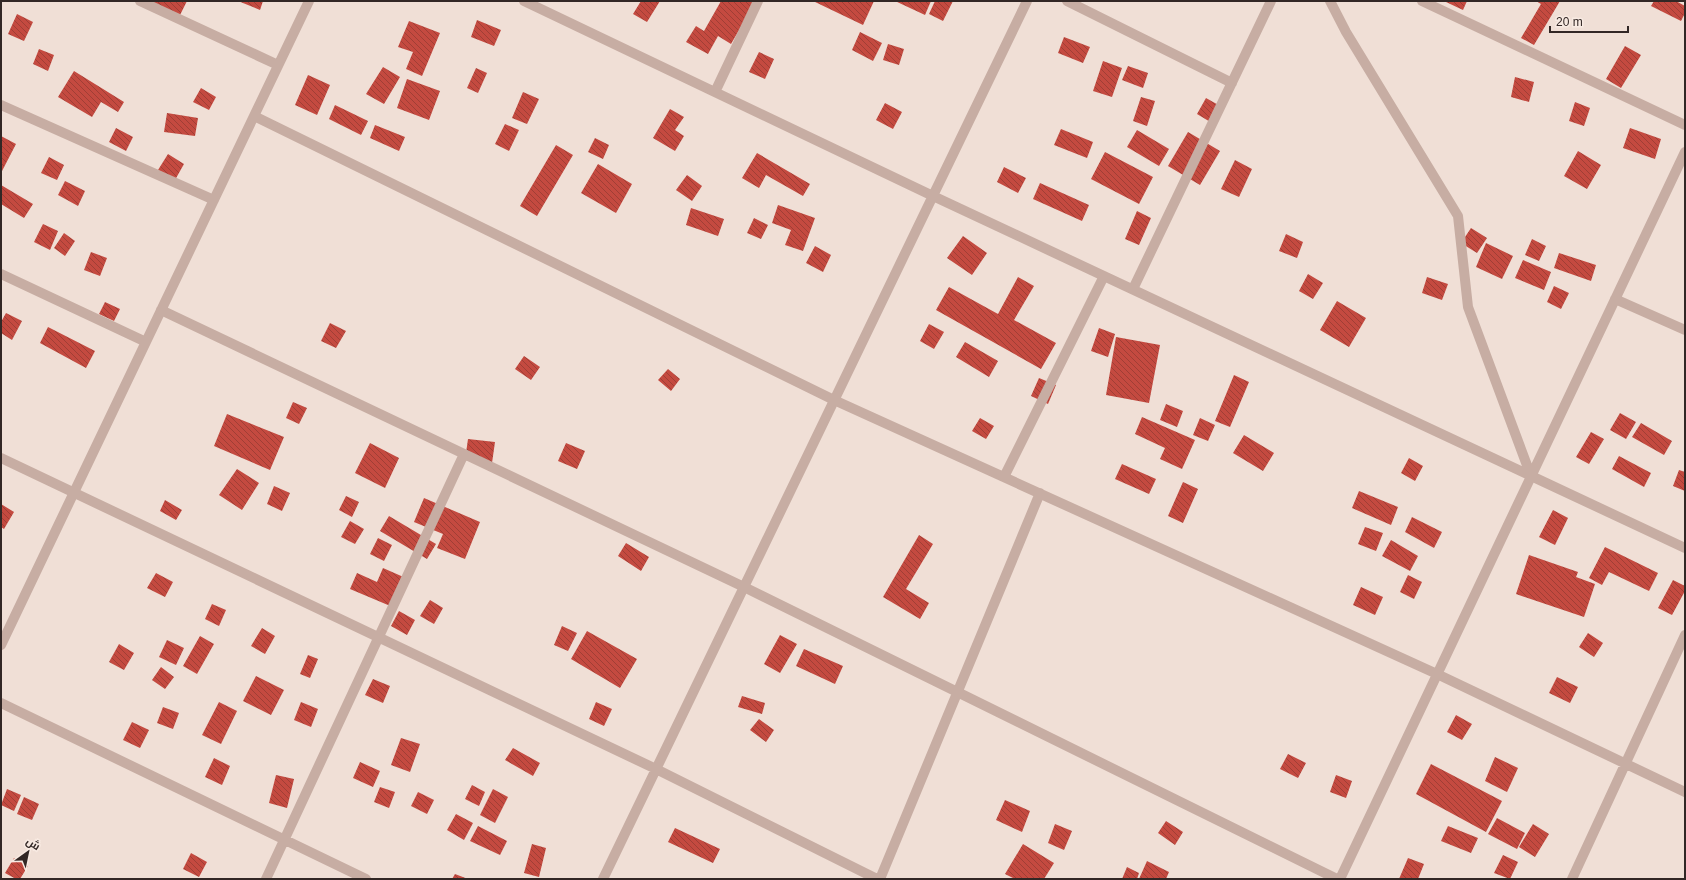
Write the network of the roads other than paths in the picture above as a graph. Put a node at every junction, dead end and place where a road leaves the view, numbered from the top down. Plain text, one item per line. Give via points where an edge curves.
1 (140, 1) edge
2 (309, 1) edge
3 (524, 1) edge
4 (758, 1) edge
5 (1027, 1) edge
6 (1067, 1) edge
7 (1271, 1) edge
8 (1330, 1) edge
9 (1422, 1) edge
10 (542, 5) edge
11 (278, 65) junction
12 (1232, 83) junction
13 (715, 92) junction
14 (1, 105) edge
15 (254, 116) junction
16 (1685, 126) edge
17 (1685, 152) edge
18 (933, 196) junction
19 (214, 200) junction
20 (1, 274) edge
21 (1104, 276) junction
22 (1133, 290) junction
23 (1615, 299) junction
24 (161, 310) junction
25 (1685, 330) edge
26 (146, 342) junction
27 (834, 400) junction
28 (464, 454) junction
29 (1, 458) edge
30 (1531, 476) junction
31 (1004, 477) junction
32 (74, 493) junction
33 (1040, 493) junction
34 (1685, 548) edge
35 (744, 587) junction
36 (1685, 635) edge
37 (378, 637) junction
38 (1, 645) edge
39 (1438, 674) junction
40 (957, 692) junction
41 (1, 703) edge
42 (1625, 763) junction
43 (656, 769) junction
44 (1685, 792) edge
45 (284, 840) junction
46 (266, 879) edge
47 (366, 879) edge
48 (603, 879) edge
49 (878, 879) edge
50 (1337, 879) edge
51 (1340, 879) edge
52 (1572, 879) edge

1 - 11 street
2 - 11 street
3 - 10 street
4 - 13 street
5 - 18 street
6 - 12 street
7 - 12 street
8 - 30 street via 1346,32 1458,216 1468,307
9 - 16 street
10 - 13 street
11 - 15 street
12 - 22 street
13 - 18 street
14 - 19 street
15 - 19 street
15 - 27 street
17 - 23 street
18 - 21 street
18 - 27 street
19 - 24 street
20 - 26 street
21 - 22 street
21 - 31 street
22 - 30 street
23 - 25 street
23 - 30 street
24 - 26 street
24 - 28 street
26 - 32 street
27 - 31 street
27 - 35 street
28 - 35 street
28 - 37 street
29 - 32 street
30 - 34 street
30 - 39 street
31 - 33 street
32 - 37 street
32 - 38 street
33 - 39 street
33 - 40 street
35 - 40 street
35 - 43 street
36 - 42 street
37 - 43 street
37 - 45 street
39 - 42 street
39 - 51 street
40 - 49 street
40 - 50 street
41 - 45 street
42 - 44 street
42 - 52 street
43 - 48 street
43 - 49 street
45 - 46 street
45 - 47 street

